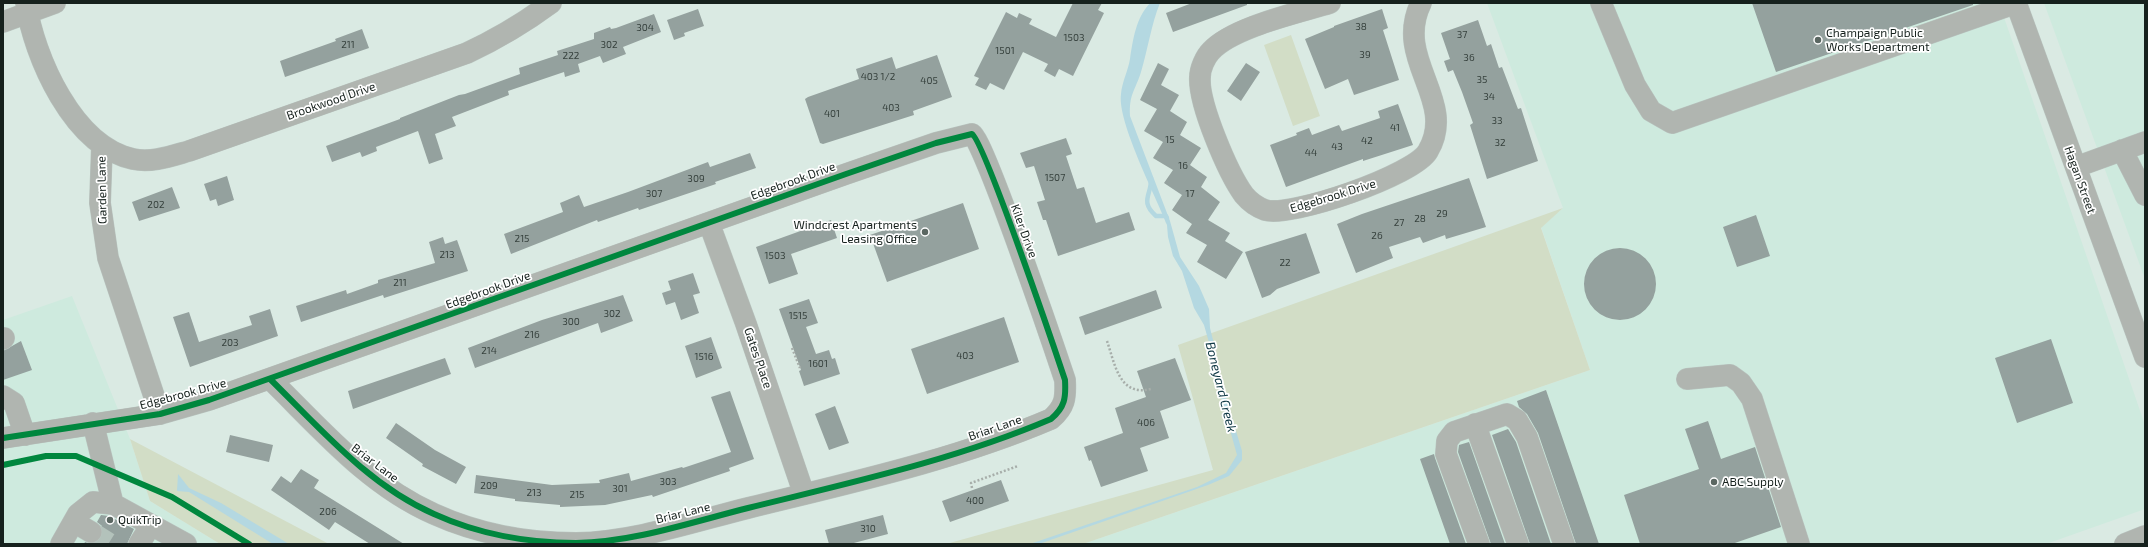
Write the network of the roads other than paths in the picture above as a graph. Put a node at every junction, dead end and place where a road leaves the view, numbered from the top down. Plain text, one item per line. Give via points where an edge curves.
1 (55, 3) edge
2 (551, 3) edge
3 (1330, 3) edge
4 (1421, 3) edge
5 (1601, 3) edge
6 (2016, 3) edge
7 (27, 8) edge
8 (3, 22) edge
9 (973, 135) joint
10 (2145, 142) edge
11 (102, 145) junction
12 (2122, 150) junction
13 (2076, 167) junction
14 (2145, 195) edge
15 (709, 223) junction
16 (1050, 336) joint
17 (2145, 357) edge
18 (270, 379) junction
19 (1686, 379) dead end
20 (3, 395) edge
21 (160, 414) junction
22 (93, 423) junction
23 (1475, 424) junction
24 (24, 435) junction
25 (3, 438) edge
26 (804, 494) junction
27 (113, 504) junction
28 (151, 525) junction
29 (2145, 536) edge
30 (62, 544) edge
31 (139, 544) edge
32 (186, 544) edge
33 (1479, 544) edge
34 (1518, 544) edge
35 (1564, 544) edge
36 (1800, 544) edge
37 (2125, 544) edge

1 - 7 street
2 - 11 street, Brookwood Drive via 528,21 467,53 189,151 144,160 118,154
3 - 4 street, Edgebrook Drive via 1229,36 1209,53 1202,66 1202,97 1220,148 1245,196 1265,210 1283,211 1349,192 1397,175 1428,153 1437,126 1436,113 1416,56 1413,37 1413,27
5 - 6 street via 1635,85 1651,111 1672,123
6 - 13 street, Hagan Street
7 - 8 street
7 - 11 street, Garden Lane via 48,73 64,102 85,130
9 - 15 street, Edgebrook Drive via 967,134 936,143
9 - 16 street, Kiler Drive via 980,145
10 - 12 street
11 - 21 street, Garden Lane via 100,203 108,258
12 - 13 street
12 - 14 street
13 - 17 street, Hagan Street
15 - 18 street, Edgebrook Drive
15 - 26 street, Gates Place
16 - 26 street, Briar Lane via 1065,380 1066,396 1062,409 1051,418 944,456
18 - 21 street, Edgebrook Drive
18 - 26 street, Briar Lane via 356,464 395,492 435,514 460,524 508,537 576,543 607,540 643,534
19 - 36 street via 1730,375 1741,383 1752,399
20 - 24 street via 14,403
21 - 22 street, Edgebrook Drive
22 - 24 street, Edgebrook Drive
22 - 27 street
23 - 33 street via 1454,432 1447,441 1446,454
23 - 34 street
23 - 35 street via 1507,414 1517,420 1527,437
24 - 25 street, Edgebrook Drive
27 - 28 street
27 - 30 street via 93,502 78,514 82,527
28 - 31 street
28 - 32 street
29 - 37 street

